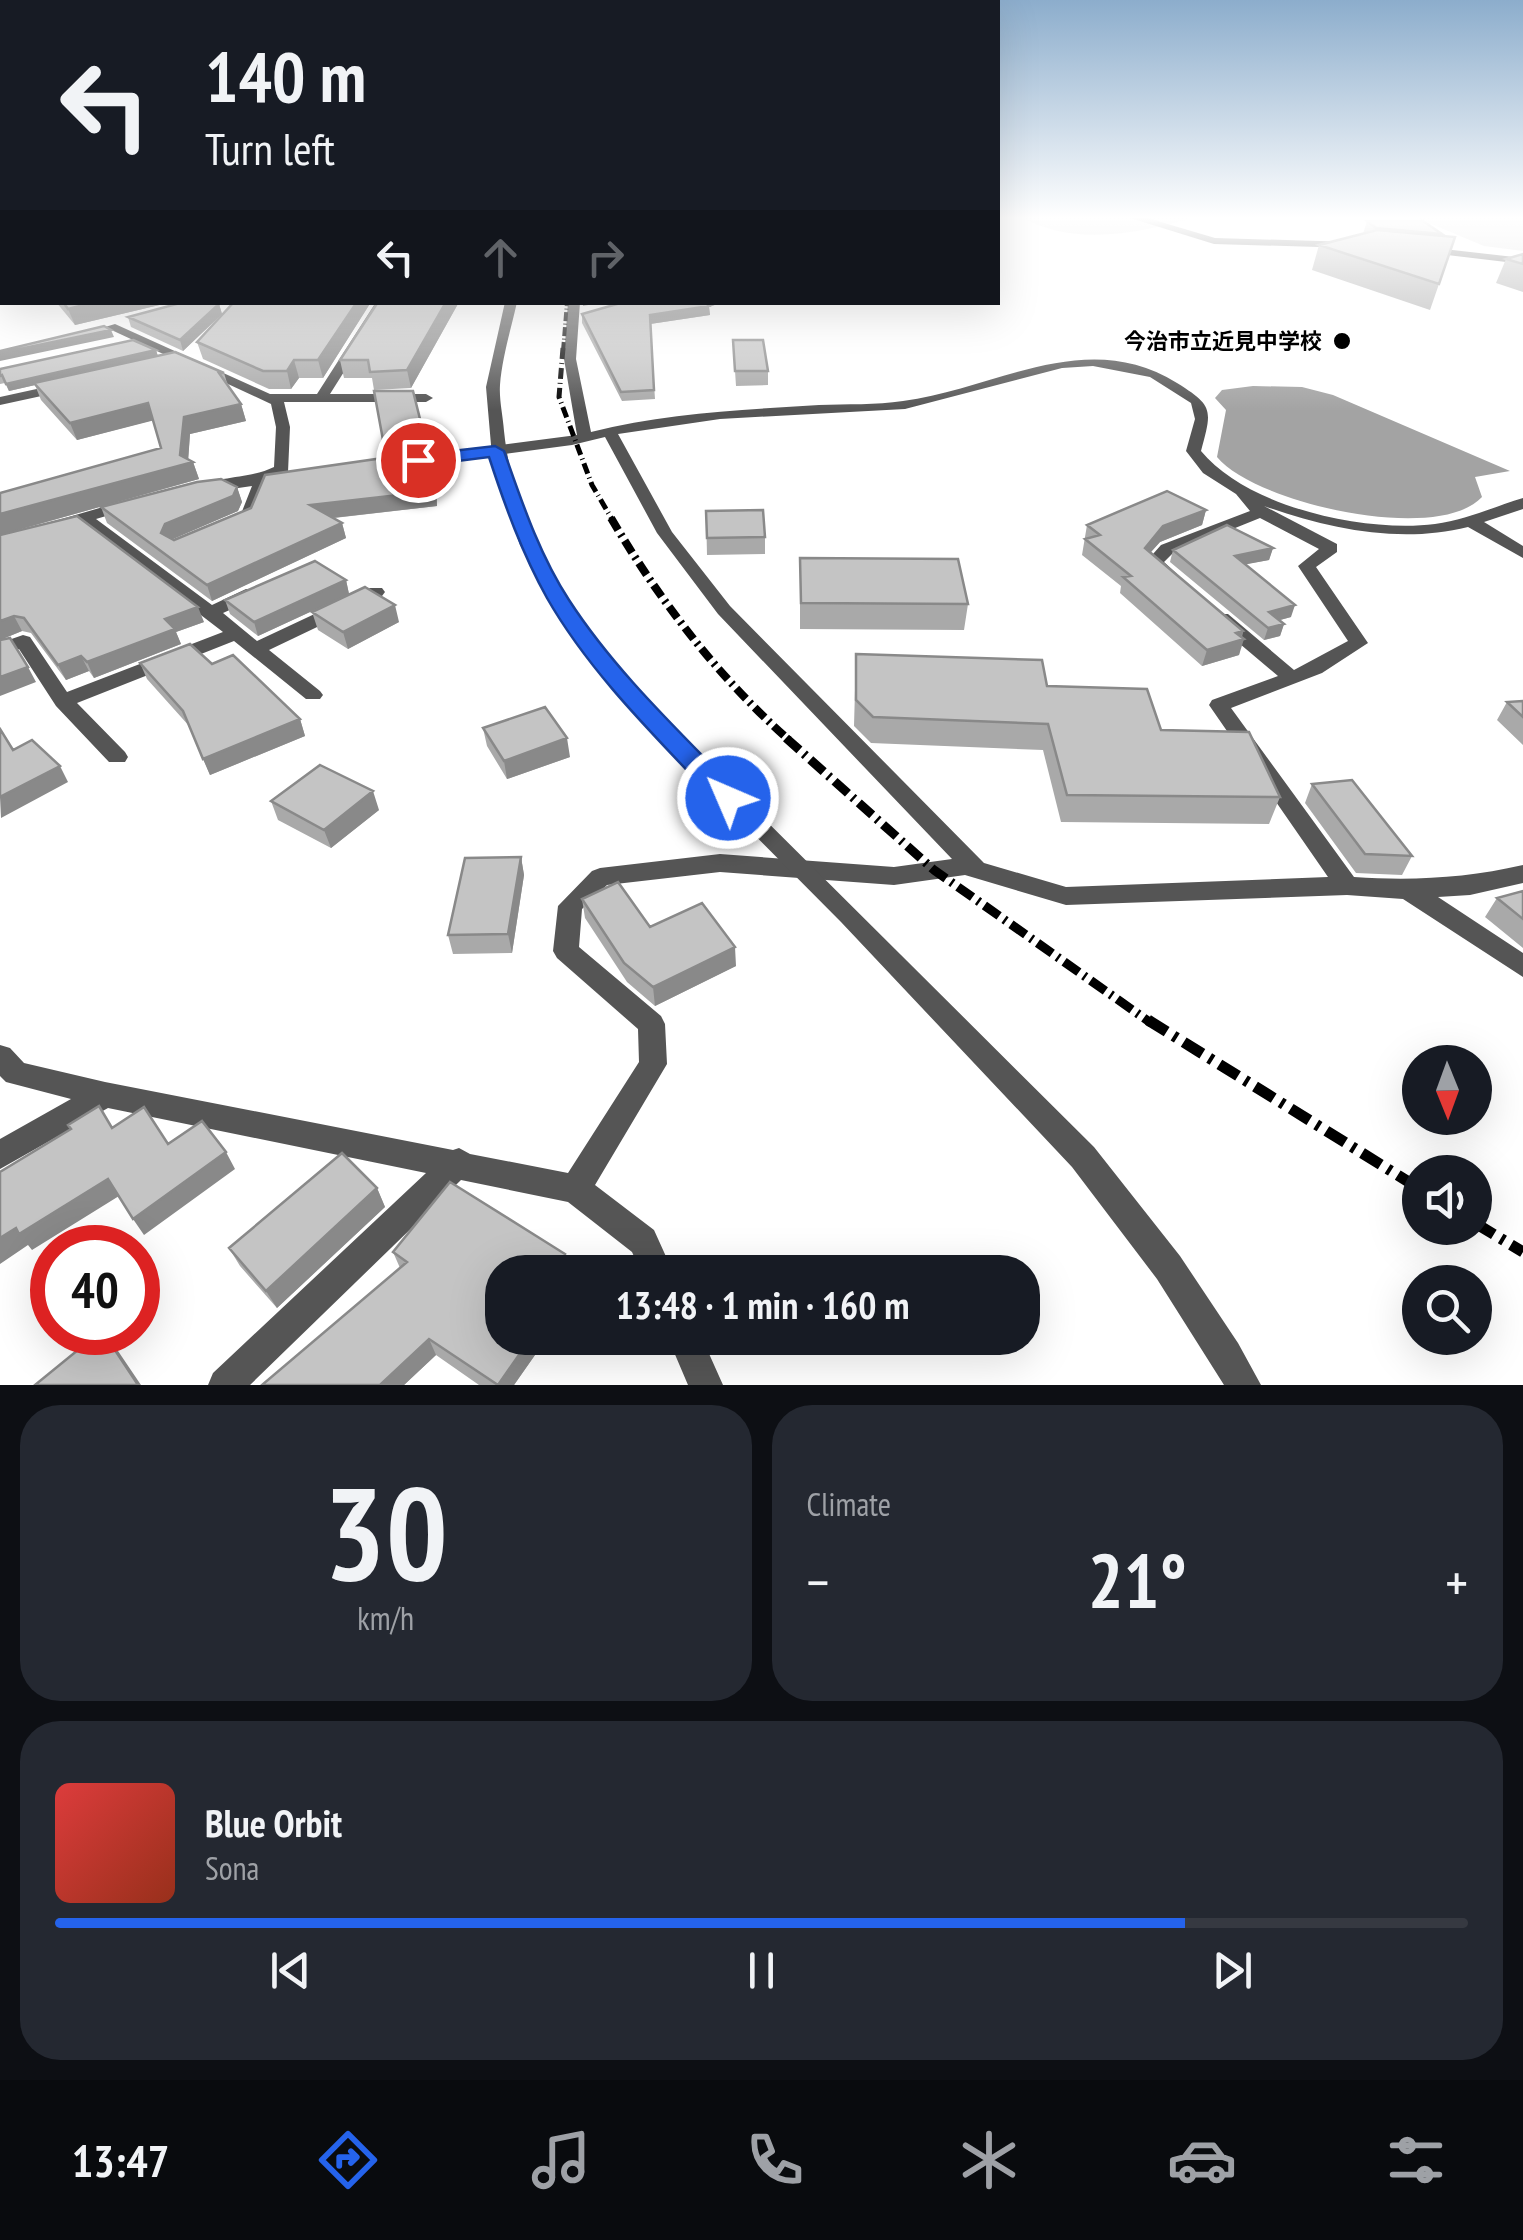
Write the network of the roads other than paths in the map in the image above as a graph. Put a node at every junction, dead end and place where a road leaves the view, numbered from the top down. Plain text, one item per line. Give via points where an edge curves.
1 (380, 305) edge
2 (510, 305) edge
3 (572, 309) edge
4 (590, 312) edge
5 (129, 322) edge
6 (112, 327) junction
7 (93, 331) edge
8 (138, 339) junction
9 (104, 346) edge
10 (190, 356) junction
11 (147, 368) edge
12 (74, 384) edge
13 (268, 398) junction
14 (322, 398) junction
15 (426, 398) dead end
16 (0, 402) edge
17 (610, 433) junction
18 (586, 439) junction
19 (495, 451) junction
20 (398, 463) edge
21 (301, 475) edge
22 (262, 480) junction
23 (1234, 488) junction
24 (182, 492) edge
25 (148, 500) edge
26 (1523, 503) edge
27 (1261, 512) junction
28 (83, 517) junction
29 (1472, 522) junction
30 (231, 524) edge
31 (36, 532) edge
32 (1523, 554) edge
33 (276, 582) edge
34 (1182, 586) edge
35 (376, 592) edge
36 (1210, 609) edge
37 (210, 612) junction
38 (236, 633) junction
39 (0, 649) edge
40 (255, 649) junction
41 (1292, 678) junction
42 (313, 694) dead end
43 (63, 701) junction
44 (117, 757) dead end
45 (803, 868) junction
46 (976, 869) junction
47 (1523, 874) edge
48 (1347, 886) junction
49 (1408, 890) junction
50 (1523, 966) edge
51 (0, 1057) edge
52 (105, 1095) junction
53 (0, 1155) edge
54 (459, 1162) junction
55 (575, 1188) junction
56 (650, 1255) edge
57 (693, 1355) edge
58 (225, 1385) edge
59 (706, 1385) edge
60 (1244, 1385) edge

1 - 14 street
2 - 19 street via 492,386
3 - 4 street
3 - 18 street via 570,360
5 - 6 street
6 - 7 street
6 - 8 street
8 - 9 street
8 - 10 street
10 - 11 street
10 - 13 street
12 - 16 street
13 - 14 street
13 - 22 street via 277,402 283,427 282,469
14 - 15 street
17 - 18 street
17 - 23 street via 720,415 905,406 1062,364 1093,362 1154,374 1197,400 1202,419 1194,451 1202,468
17 - 46 street via 665,534 724,610
18 - 19 street
19 - 20 street
19 - 45 street via 521,527 559,600 626,690
21 - 22 street
22 - 24 street
22 - 30 street via 248,516
23 - 27 street
23 - 29 street via 1326,520 1374,527 1419,530
25 - 28 street
26 - 29 street
27 - 34 street via 1167,550 1154,563
27 - 41 street via 1330,548 1307,566 1359,643
28 - 31 street
28 - 37 street
29 - 32 street
33 - 37 street
35 - 40 street
36 - 41 street
37 - 38 street
38 - 40 street
38 - 43 street
39 - 43 street via 23,641
40 - 42 street
41 - 48 street via 1218,705
43 - 44 street
45 - 46 street via 894,876
45 - 55 street via 720,863 600,876 570,906 566,950 650,1024 652,1064
45 - 60 street via 1082,1156
46 - 48 street via 1066,896
47 - 49 street
48 - 49 street
49 - 50 street
51 - 52 street via 16,1074
52 - 53 street
52 - 54 street
54 - 55 street
54 - 58 street
55 - 56 street via 643,1240
57 - 59 street

